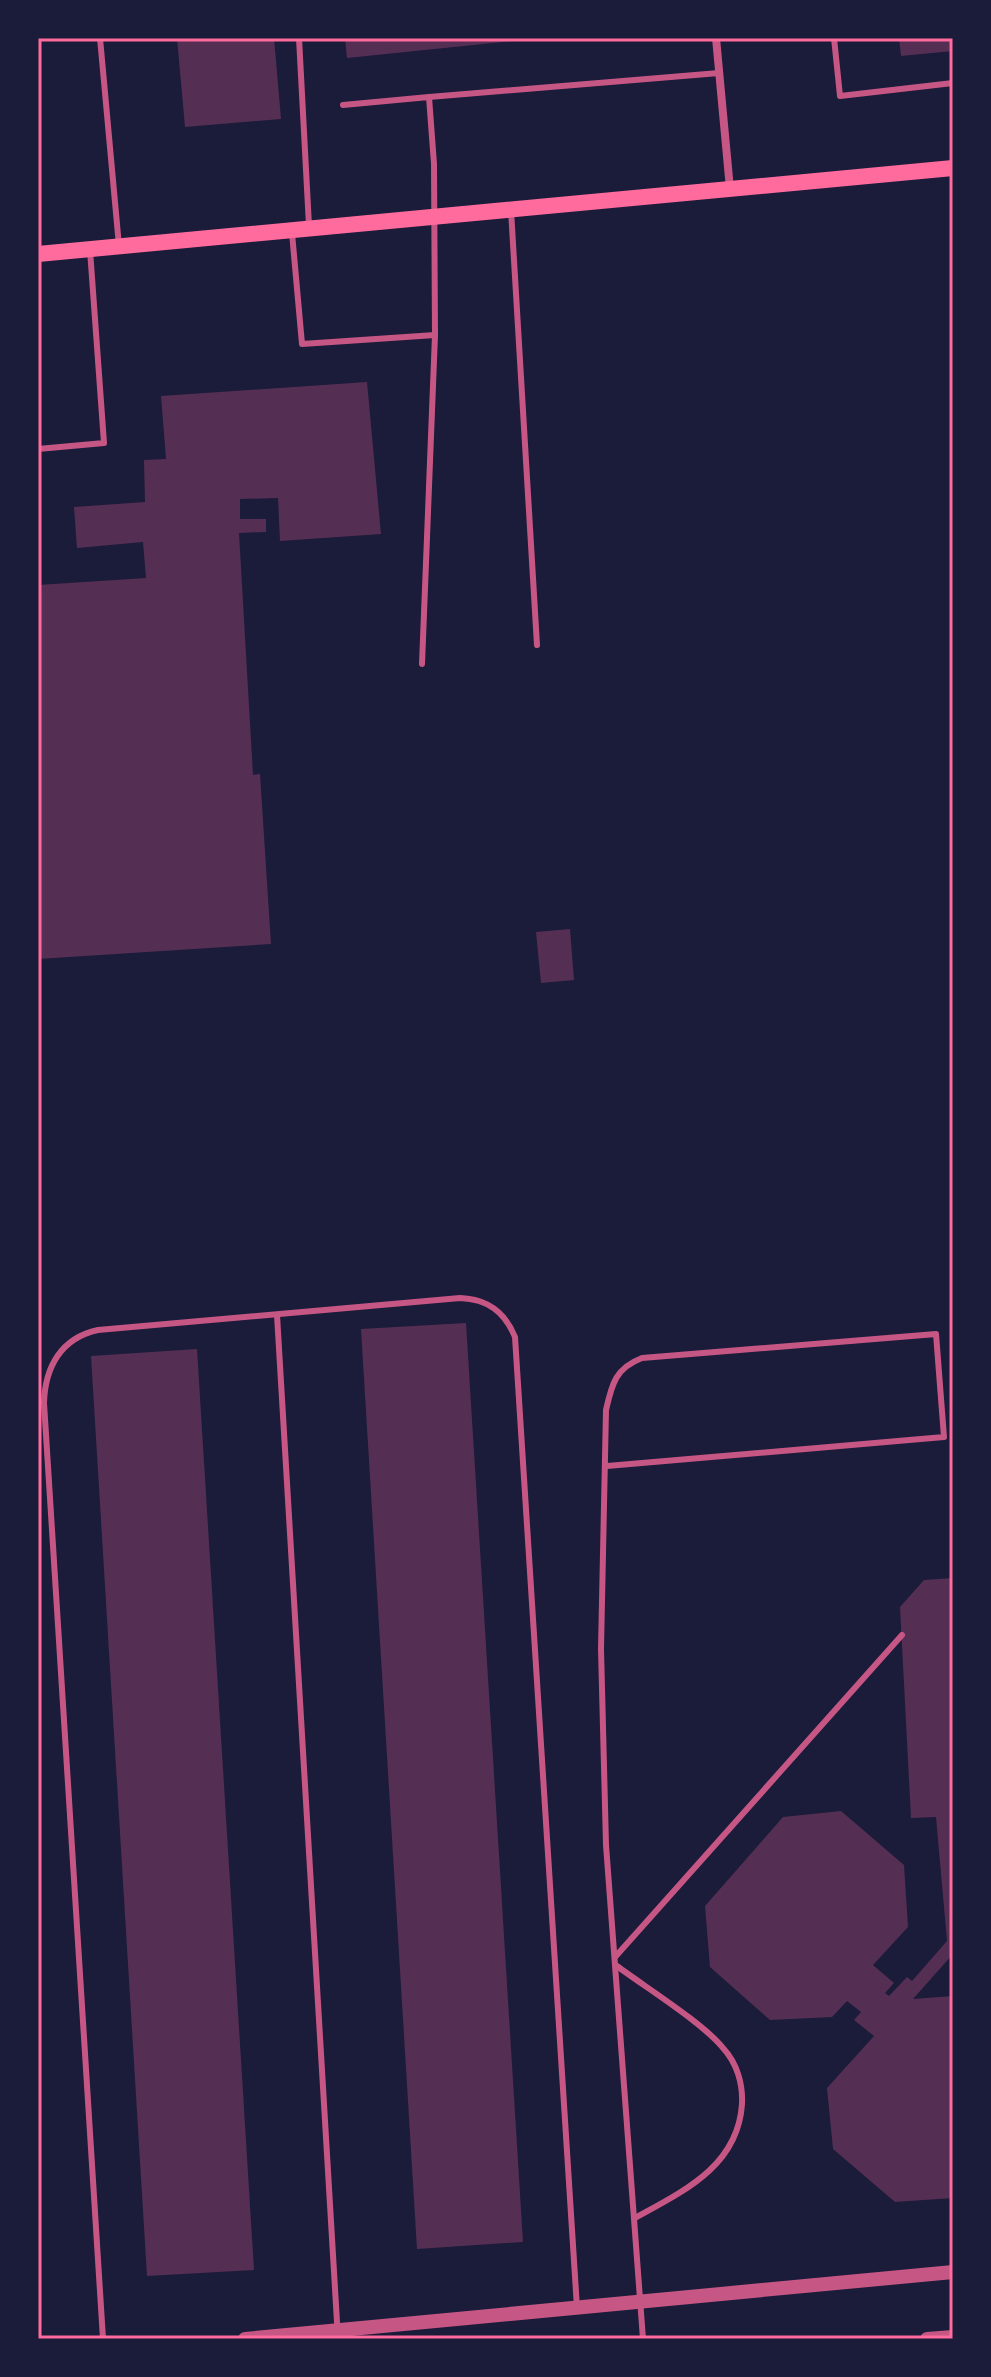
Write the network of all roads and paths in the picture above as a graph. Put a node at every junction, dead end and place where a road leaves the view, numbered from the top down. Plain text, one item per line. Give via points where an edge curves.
1 (100, 38) edge
2 (299, 38) edge
3 (716, 38) edge
4 (834, 38) edge
5 (719, 73) junction
6 (953, 83) edge
7 (429, 97) junction
8 (343, 105) dead end
9 (953, 168) edge
10 (730, 189) junction
11 (511, 209) junction
12 (435, 216) junction
13 (309, 228) junction
14 (292, 230) junction
15 (119, 246) junction
16 (90, 249) junction
17 (38, 254) edge
18 (435, 335) junction
19 (38, 449) edge
20 (537, 645) dead end
21 (422, 664) dead end
22 (277, 1315) junction
23 (607, 1466) junction
24 (902, 1635) dead end
25 (616, 1956) junction
26 (617, 1965) junction
27 (635, 2218) junction
28 (953, 2272) edge
29 (641, 2301) junction
30 (577, 2308) junction
31 (338, 2334) edge
32 (953, 2337) edge
33 (103, 2339) edge
34 (245, 2339) edge
35 (643, 2339) edge
36 (927, 2339) edge

1 - 15 lane
2 - 13 lane
3 - 5 street
4 - 6 lane via 840,96
5 - 7 lane
5 - 10 street
7 - 8 lane
7 - 12 lane
9 - 10 main road
10 - 11 main road
11 - 12 main road
11 - 20 lane
12 - 13 main road
12 - 18 lane
13 - 14 main road
14 - 15 main road
14 - 18 lane via 302,344
15 - 16 main road
16 - 17 main road
16 - 19 lane via 104,443
18 - 21 lane
22 - 30 lane via 471,1299 503,1315 515,1337
22 - 31 lane
22 - 33 lane via 86,1333 52,1362 44,1390
23 - 23 lane via 606,1410 612,1383 624,1365 642,1358 936,1334 944,1437
23 - 25 lane via 601,1649 606,1845
24 - 25 lane
25 - 26 lane
26 - 27 lane
26 - 27 lane via 721,2045 736,2068 742,2094 737,2132 722,2160
27 - 29 lane
28 - 29 street
29 - 30 street
29 - 35 lane
30 - 31 street
31 - 34 street
32 - 36 street

